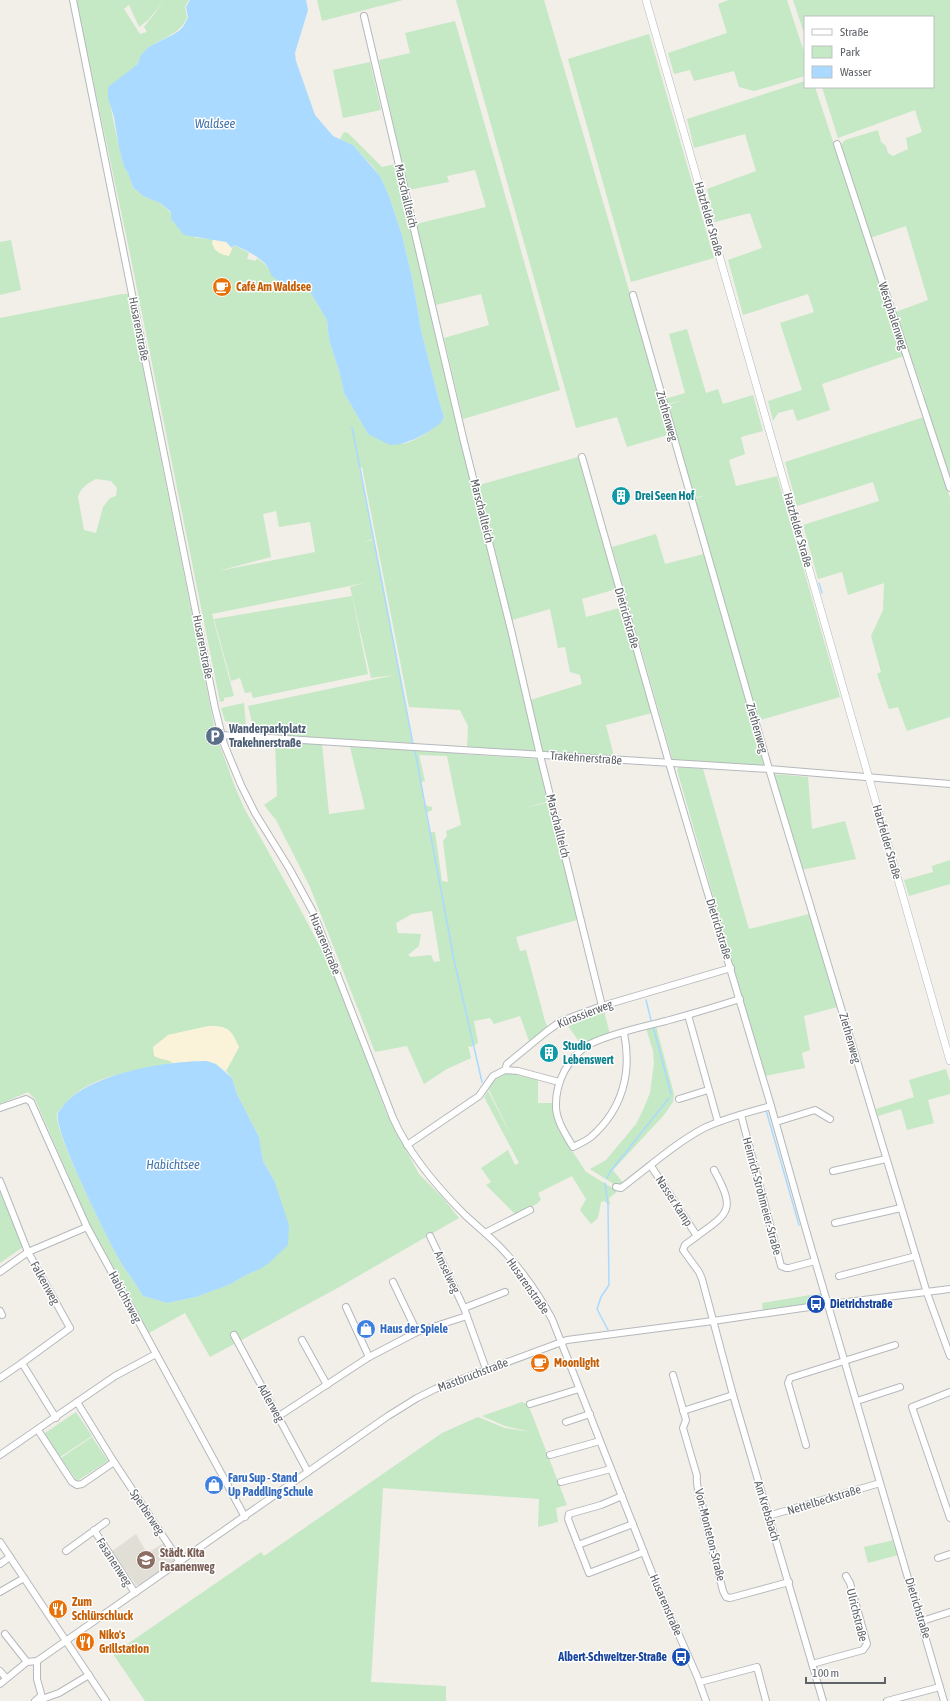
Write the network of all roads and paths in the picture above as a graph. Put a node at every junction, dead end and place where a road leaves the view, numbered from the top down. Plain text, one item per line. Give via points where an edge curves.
1 (73, 0) edge
2 (646, 0) edge
3 (364, 16) dead end
4 (837, 144) dead end
5 (633, 295) dead end
6 (582, 457) dead end
7 (950, 488) edge
8 (221, 735) junction
9 (540, 755) junction
10 (669, 763) junction
11 (769, 769) junction
12 (868, 777) junction
13 (950, 784) edge
14 (730, 968) junction
15 (740, 999) junction
16 (602, 1006) junction
17 (688, 1015) junction
18 (624, 1033) junction
19 (950, 1061) edge
20 (504, 1070) junction
21 (559, 1082) junction
22 (708, 1090) junction
23 (678, 1099) dead end
24 (772, 1106) junction
25 (0, 1108) edge
26 (741, 1115) junction
27 (830, 1119) dead end
28 (718, 1122) junction
29 (776, 1122) junction
30 (407, 1145) junction
31 (886, 1159) junction
32 (651, 1166) junction
33 (714, 1170) dead end
34 (833, 1171) dead end
35 (0, 1181) edge
36 (616, 1187) dead end
37 (901, 1208) junction
38 (530, 1210) dead end
39 (835, 1223) dead end
40 (87, 1227) junction
41 (485, 1233) junction
42 (430, 1236) dead end
43 (697, 1236) junction
44 (28, 1252) junction
45 (916, 1256) junction
46 (815, 1261) junction
47 (0, 1272) edge
48 (839, 1276) dead end
49 (393, 1282) dead end
50 (950, 1289) edge
51 (505, 1292) dead end
52 (927, 1293) junction
53 (829, 1304) junction
54 (346, 1307) dead end
55 (464, 1308) junction
56 (467, 1316) junction
57 (713, 1321) junction
58 (417, 1332) junction
59 (234, 1335) dead end
60 (302, 1340) dead end
61 (561, 1342) junction
62 (895, 1346) dead end
63 (156, 1354) junction
64 (950, 1356) edge
65 (369, 1357) junction
66 (845, 1362) junction
67 (22, 1364) junction
68 (486, 1369) junction
69 (673, 1375) dead end
70 (0, 1378) edge
71 (327, 1385) junction
72 (900, 1387) dead end
73 (580, 1389) junction
74 (950, 1392) edge
75 (733, 1395) junction
76 (857, 1401) junction
77 (78, 1402) junction
78 (530, 1404) dead end
79 (683, 1411) junction
80 (590, 1414) junction
81 (279, 1416) junction
82 (56, 1418) junction
83 (566, 1422) dead end
84 (38, 1430) junction
85 (600, 1441) junction
86 (806, 1445) dead end
87 (0, 1455) edge
88 (550, 1455) dead end
89 (114, 1462) junction
90 (611, 1469) junction
91 (308, 1472) junction
92 (561, 1482) dead end
93 (880, 1483) junction
94 (622, 1496) junction
95 (768, 1516) junction
96 (245, 1517) junction
97 (950, 1518) edge
98 (106, 1522) dead end
99 (633, 1524) junction
100 (94, 1530) junction
101 (0, 1542) edge
102 (578, 1545) junction
103 (66, 1551) dead end
104 (644, 1552) junction
105 (950, 1554) edge
106 (10, 1557) junction
107 (938, 1558) dead end
108 (180, 1562) junction
109 (0, 1564) edge
110 (846, 1576) dead end
111 (24, 1578) junction
112 (789, 1582) junction
113 (0, 1592) edge
114 (135, 1593) junction
115 (950, 1612) edge
116 (922, 1621) junction
117 (5, 1634) dead end
118 (66, 1640) junction
119 (37, 1661) junction
120 (27, 1662) junction
121 (812, 1664) junction
122 (0, 1671) edge
123 (89, 1675) junction
124 (6, 1678) junction
125 (700, 1682) junction
126 (0, 1684) edge
127 (940, 1687) junction
128 (42, 1699) edge
129 (35, 1701) edge
130 (106, 1701) edge
131 (706, 1701) edge
132 (766, 1701) edge
133 (824, 1701) edge
134 (887, 1701) edge
135 (944, 1701) edge

1 - 8 street, Husarenstraße
2 - 12 street, Hatzfelder Straße
3 - 9 street, Marschallteich
4 - 7 street, Westphalenweg
5 - 11 street, Ziethenweg
6 - 10 street, Dietrichstraße
8 - 9 street, Trakehnerstraße
8 - 30 street, Husarenstraße via 255,813 313,912 393,1118
9 - 10 street, Trakehnerstraße
9 - 16 street, Marschallteich
10 - 11 street, Trakehnerstraße
10 - 14 street, Dietrichstraße
11 - 12 street, Trakehnerstraße
11 - 31 street, Ziethenweg
12 - 13 street, Trakehnerstraße
12 - 19 street, Hatzfelder Straße
14 - 15 street, Dietrichstraße
14 - 16 street, Kürassierweg
15 - 17 street
15 - 24 street, Dietrichstraße
16 - 20 street, Kürassierweg via 561,1021 507,1064
17 - 18 street
17 - 22 street
18 - 21 street via 598,1040 577,1053
18 - 21 street via 627,1065 619,1099 606,1122 590,1138 573,1147 556,1108
20 - 21 street via 518,1071
20 - 30 street, Kürassierweg via 493,1076 479,1096
22 - 23 street
22 - 28 street
24 - 26 street
24 - 29 street, Dietrichstraße
25 - 40 street, Habichtsweg via 26,1099 31,1102
26 - 28 street
26 - 46 street, Heinrich-Strohmeier-Straße via 781,1266 790,1268
27 - 29 street via 815,1110
28 - 32 street via 691,1136
29 - 46 street, Dietrichstraße
30 - 41 street, Husarenstraße via 446,1196
31 - 34 street
31 - 37 street, Ziethenweg
32 - 36 street via 621,1188
32 - 43 street, Nasser Kamp
33 - 43 street, Nasser Kamp via 725,1190 726,1211 718,1221
35 - 44 street, Falkenweg
37 - 39 street
37 - 45 street, Ziethenweg
38 - 41 street
40 - 44 street
40 - 63 street, Habichtsweg
41 - 61 street, Husarenstraße via 519,1269 540,1297
42 - 55 street, Amselweg
43 - 57 street, Nasser Kamp via 685,1245 683,1250 699,1272
44 - 47 street
44 - 67 street, Falkenweg via 70,1328
45 - 48 street
45 - 52 street, Ziethenweg
46 - 53 street, Dietrichstraße
49 - 58 street
50 - 52 street, Mastbruchstraße
51 - 55 street, Amselweg
52 - 53 street, Mastbruchstraße
52 - 64 street, Ziethenweg
53 - 57 street, Mastbruchstraße
53 - 66 street, Dietrichstraße
54 - 65 street
55 - 56 street, Amselweg
56 - 58 street
56 - 68 street, Amselweg
57 - 61 street, Mastbruchstraße
57 - 75 street, Am Krebsbach
58 - 65 street
59 - 81 street, Adlerweg
60 - 71 street
61 - 68 street, Mastbruchstraße
61 - 73 street, Husarenstraße
62 - 66 street
63 - 77 street via 115,1376
63 - 96 street, Habichtsweg
65 - 71 street
66 - 76 street, Dietrichstraße
66 - 86 street via 790,1378 788,1383
67 - 70 street, Falkenweg
67 - 82 street
68 - 91 street, Mastbruchstraße via 417,1398
69 - 79 street, Von-Monteton-Straße
71 - 81 street
72 - 76 street
73 - 78 street
73 - 80 street, Husarenstraße
74 - 97 street via 912,1407
75 - 79 street
75 - 95 street, Am Krebsbach
76 - 93 street, Dietrichstraße
77 - 82 street
77 - 89 street, Sperberweg
79 - 112 street, Von-Monteton-Straße via 686,1420 683,1428 726,1597
80 - 83 street
80 - 85 street, Husarenstraße
81 - 91 street, Adlerweg
82 - 84 street
84 - 87 street
84 - 89 street via 72,1482 77,1485
85 - 88 street
85 - 90 street, Husarenstraße
89 - 108 street, Sperberweg
90 - 92 street
90 - 94 street, Husarenstraße
91 - 96 street, Mastbruchstraße
93 - 95 street, Nettelbeckstraße
93 - 116 street, Dietrichstraße
94 - 99 street, Husarenstraße
94 - 102 street via 569,1514 568,1519
95 - 112 street, Am Krebsbach
96 - 108 street, Mastbruchstraße
98 - 100 street, Fasanenweg
99 - 102 street
99 - 104 street, Husarenstraße
100 - 103 street, Fasanenweg
100 - 114 street, Fasanenweg
101 - 106 street
102 - 104 street via 589,1573
104 - 125 street, Husarenstraße
105 - 107 street
106 - 109 street
106 - 111 street
108 - 114 street, Mastbruchstraße
110 - 121 street, Ulrichstraße via 867,1644 863,1650
111 - 113 street
111 - 118 street
112 - 121 street, Am Krebsbach
114 - 118 street, Mastbruchstraße
115 - 116 street
116 - 127 street, Dietrichstraße
117 - 120 street
118 - 119 street, Mastbruchstraße
118 - 123 street
119 - 120 street
119 - 128 street via 37,1679
120 - 124 street
121 - 133 street, Am Krebsbach
122 - 124 street
123 - 128 street via 59,1693
123 - 130 street
124 - 126 street
125 - 131 street, Husarenstraße
125 - 132 street via 757,1667
127 - 134 street
127 - 135 street, Dietrichstraße
128 - 129 street

